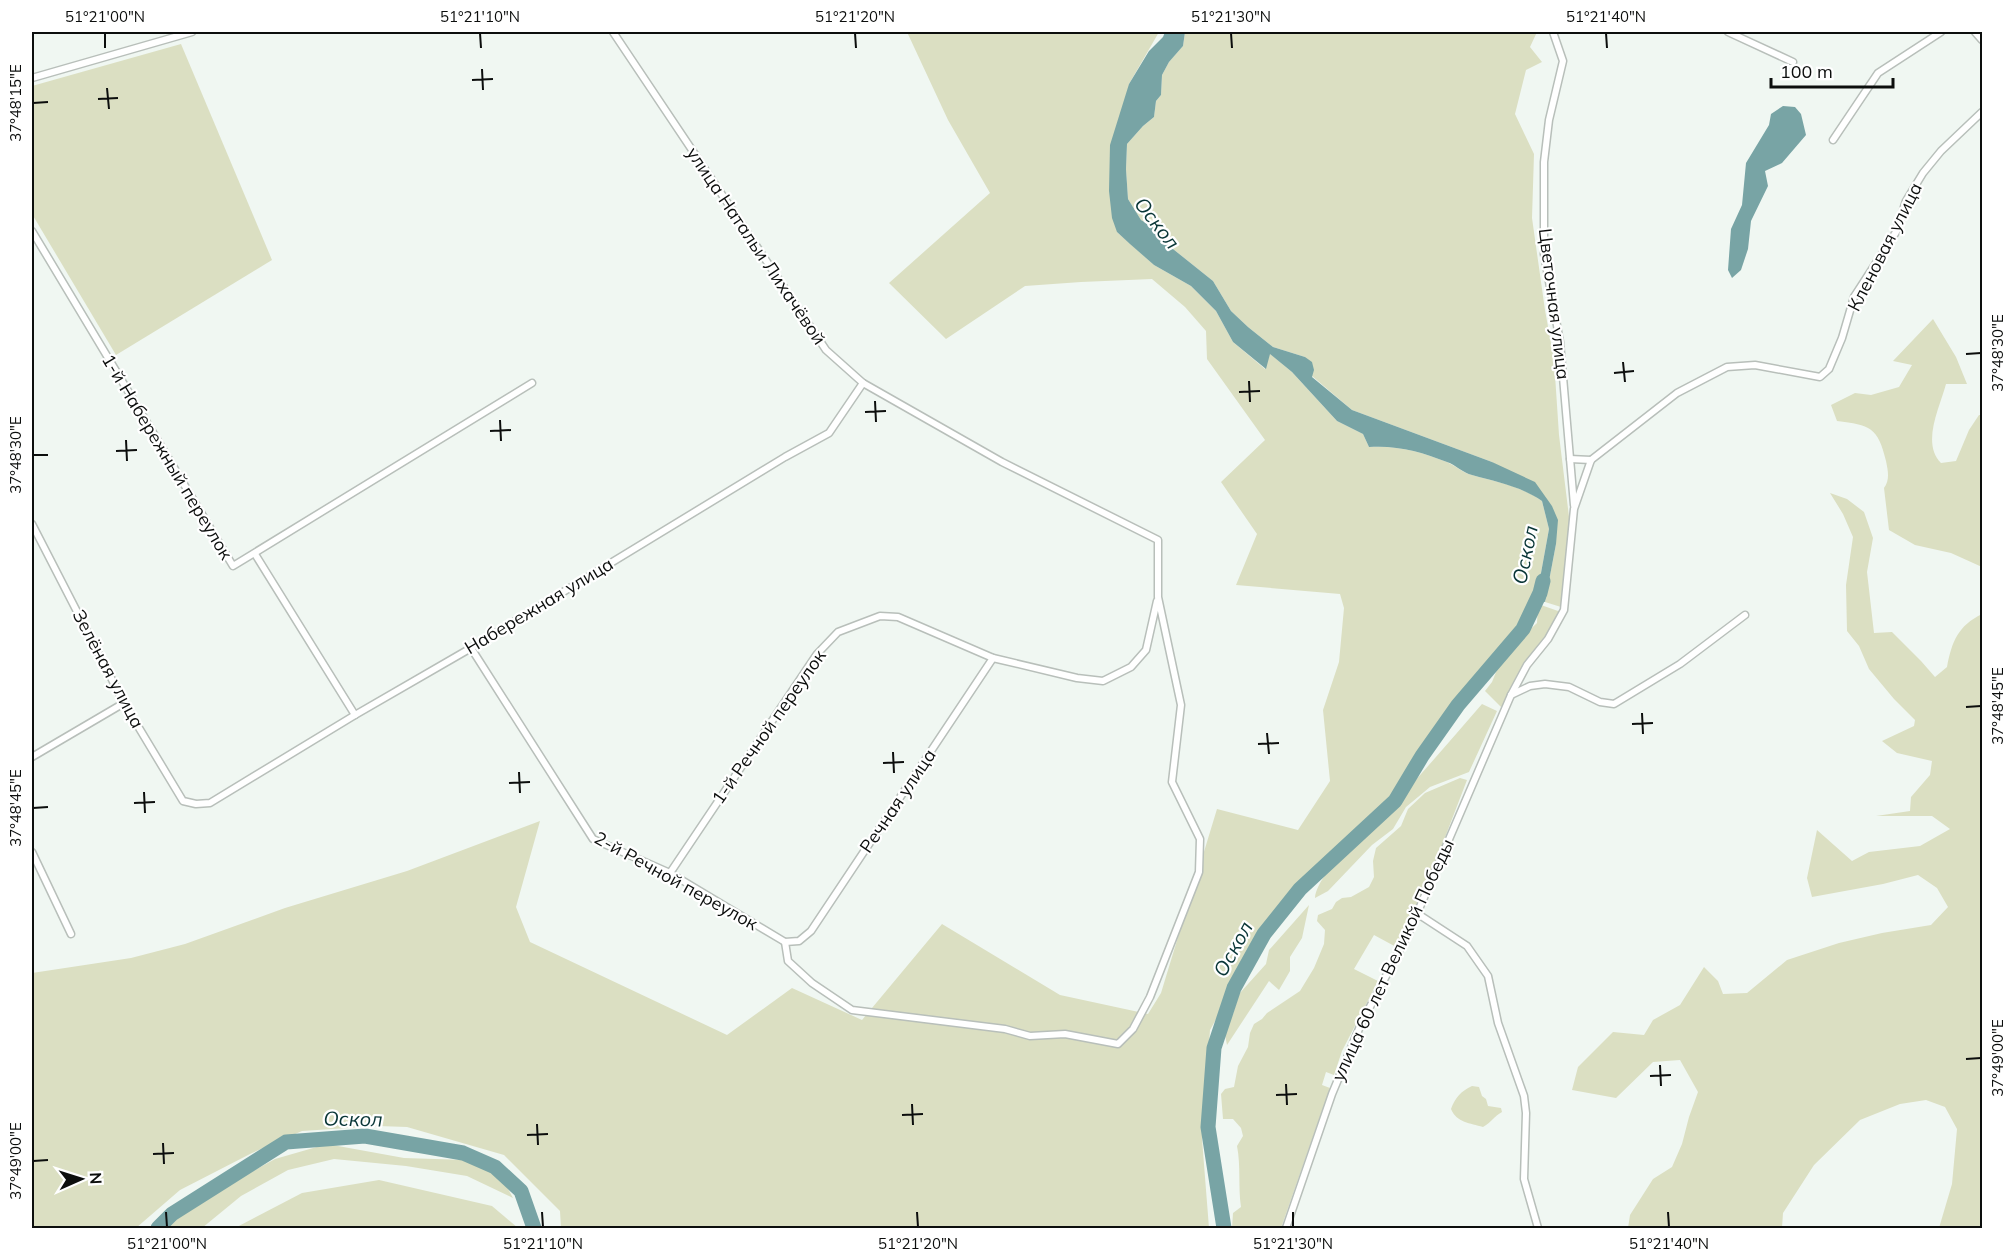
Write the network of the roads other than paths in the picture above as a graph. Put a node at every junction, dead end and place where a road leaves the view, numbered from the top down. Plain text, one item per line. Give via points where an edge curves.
1 (192, 32) edge
2 (613, 32) edge
3 (1552, 32) edge
4 (1728, 32) edge
5 (1941, 32) edge
6 (1975, 32) edge
7 (1983, 40) edge
8 (1793, 62) dead end
9 (32, 78) edge
10 (1983, 112) edge
11 (1833, 140) dead end
12 (32, 231) edge
13 (532, 383) dead end
14 (863, 383) junction
15 (1570, 459) junction
16 (1591, 460) junction
17 (1574, 509) junction
18 (32, 524) edge
19 (255, 554) junction
20 (1158, 597) junction
21 (1745, 615) dead end
22 (471, 648) junction
23 (993, 658) junction
24 (1511, 695) junction
25 (124, 703) junction
26 (355, 715) junction
27 (32, 757) edge
28 (196, 804) joint
29 (32, 852) edge
30 (670, 873) junction
31 (1418, 914) junction
32 (71, 934) dead end
33 (785, 942) junction
34 (1286, 1228) edge
35 (1538, 1228) edge

1 - 9 street
2 - 14 street, улица Натальи Лихачёвой via 826,350
3 - 15 street, Цветочная улица via 1563,61 1544,162 1544,254 1560,342
4 - 8 street
5 - 11 street via 1878,74
6 - 7 street
10 - 16 street, Кленовая улица via 1923,173 1906,201 1896,232 1854,297 1829,369 1820,377 1755,365 1727,367 1677,393
12 - 19 street, 1-й Набережный переулок via 233,566
13 - 19 street, 1-й Набережный переулок
14 - 20 street, улица Натальи Лихачёвой via 1002,462 1158,540
14 - 22 street, Набережная улица via 829,433
15 - 16 street
15 - 17 street, Цветочная улица
16 - 17 street, улица 60 лет Великой Победы
17 - 24 street, улица 60 лет Великой Победы via 1564,610
18 - 25 street, Зелёная улица
19 - 26 street
20 - 23 street, 1-й Речной переулок via 1146,650 1131,667 1104,681
20 - 33 street via 1181,705 1172,782 1200,839 1199,872 1150,998 1133,1029 1118,1044 1065,1034 1030,1036 1005,1029 852,1010 788,961
21 - 24 street via 1680,664 1614,704 1600,702 1569,687 1545,684
22 - 26 street, Набережная улица
22 - 30 street, 2-й Речной переулок via 593,839
23 - 30 street, 1-й Речной переулок via 898,616 880,616 838,632 816,654
23 - 33 street, Речная улица via 811,931 799,941
24 - 31 street, улица 60 лет Великой Победы
25 - 27 street
25 - 28 street, Зелёная улица via 183,801
26 - 28 street, Набережная улица via 210,804
29 - 32 street
30 - 33 street, 2-й Речной переулок
31 - 34 street, улица 60 лет Великой Победы via 1360,1024
31 - 35 street via 1467,946 1488,976 1498,1023 1524,1096 1524,1179

